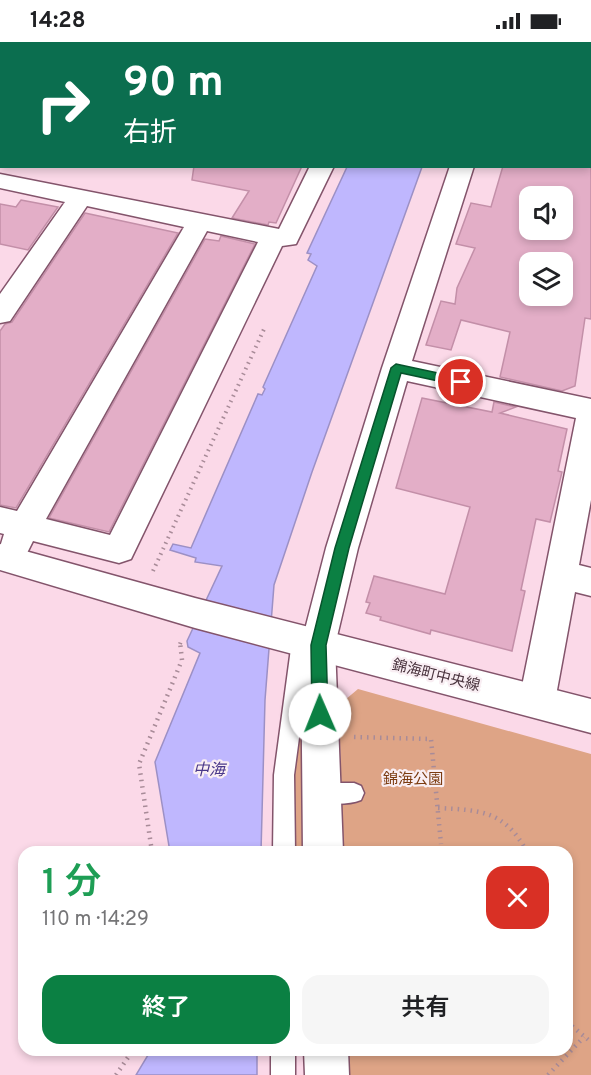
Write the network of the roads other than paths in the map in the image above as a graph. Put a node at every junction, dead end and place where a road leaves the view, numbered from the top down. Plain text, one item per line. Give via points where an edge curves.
1 (321, 168) edge
2 (461, 168) edge
3 (0, 181) edge
4 (80, 198) junction
5 (199, 223) junction
6 (273, 237) junction
7 (0, 314) edge
8 (396, 368) junction
9 (591, 410) edge
10 (591, 417) edge
11 (13, 523) edge
12 (3, 557) edge
13 (576, 579) edge
14 (300, 640) junction
15 (537, 701) junction
16 (591, 716) edge
17 (284, 846) edge
18 (325, 846) edge
19 (283, 1056) edge
20 (326, 1056) edge
21 (283, 1075) edge
22 (327, 1075) edge

1 - 6 street via 287,238
2 - 8 street
3 - 4 street
4 - 5 street
4 - 7 street
5 - 6 street
5 - 11 street
6 - 11 street via 119,550
8 - 9 street
8 - 14 street via 342,548
10 - 13 street
11 - 12 street
12 - 14 street, 錦海町中央線 via 188,626
13 - 15 street
14 - 15 street, 錦海町中央線
14 - 17 lane via 284,775
14 - 18 street via 338,793
15 - 16 street, 錦海町中央線
19 - 21 lane
20 - 22 street

